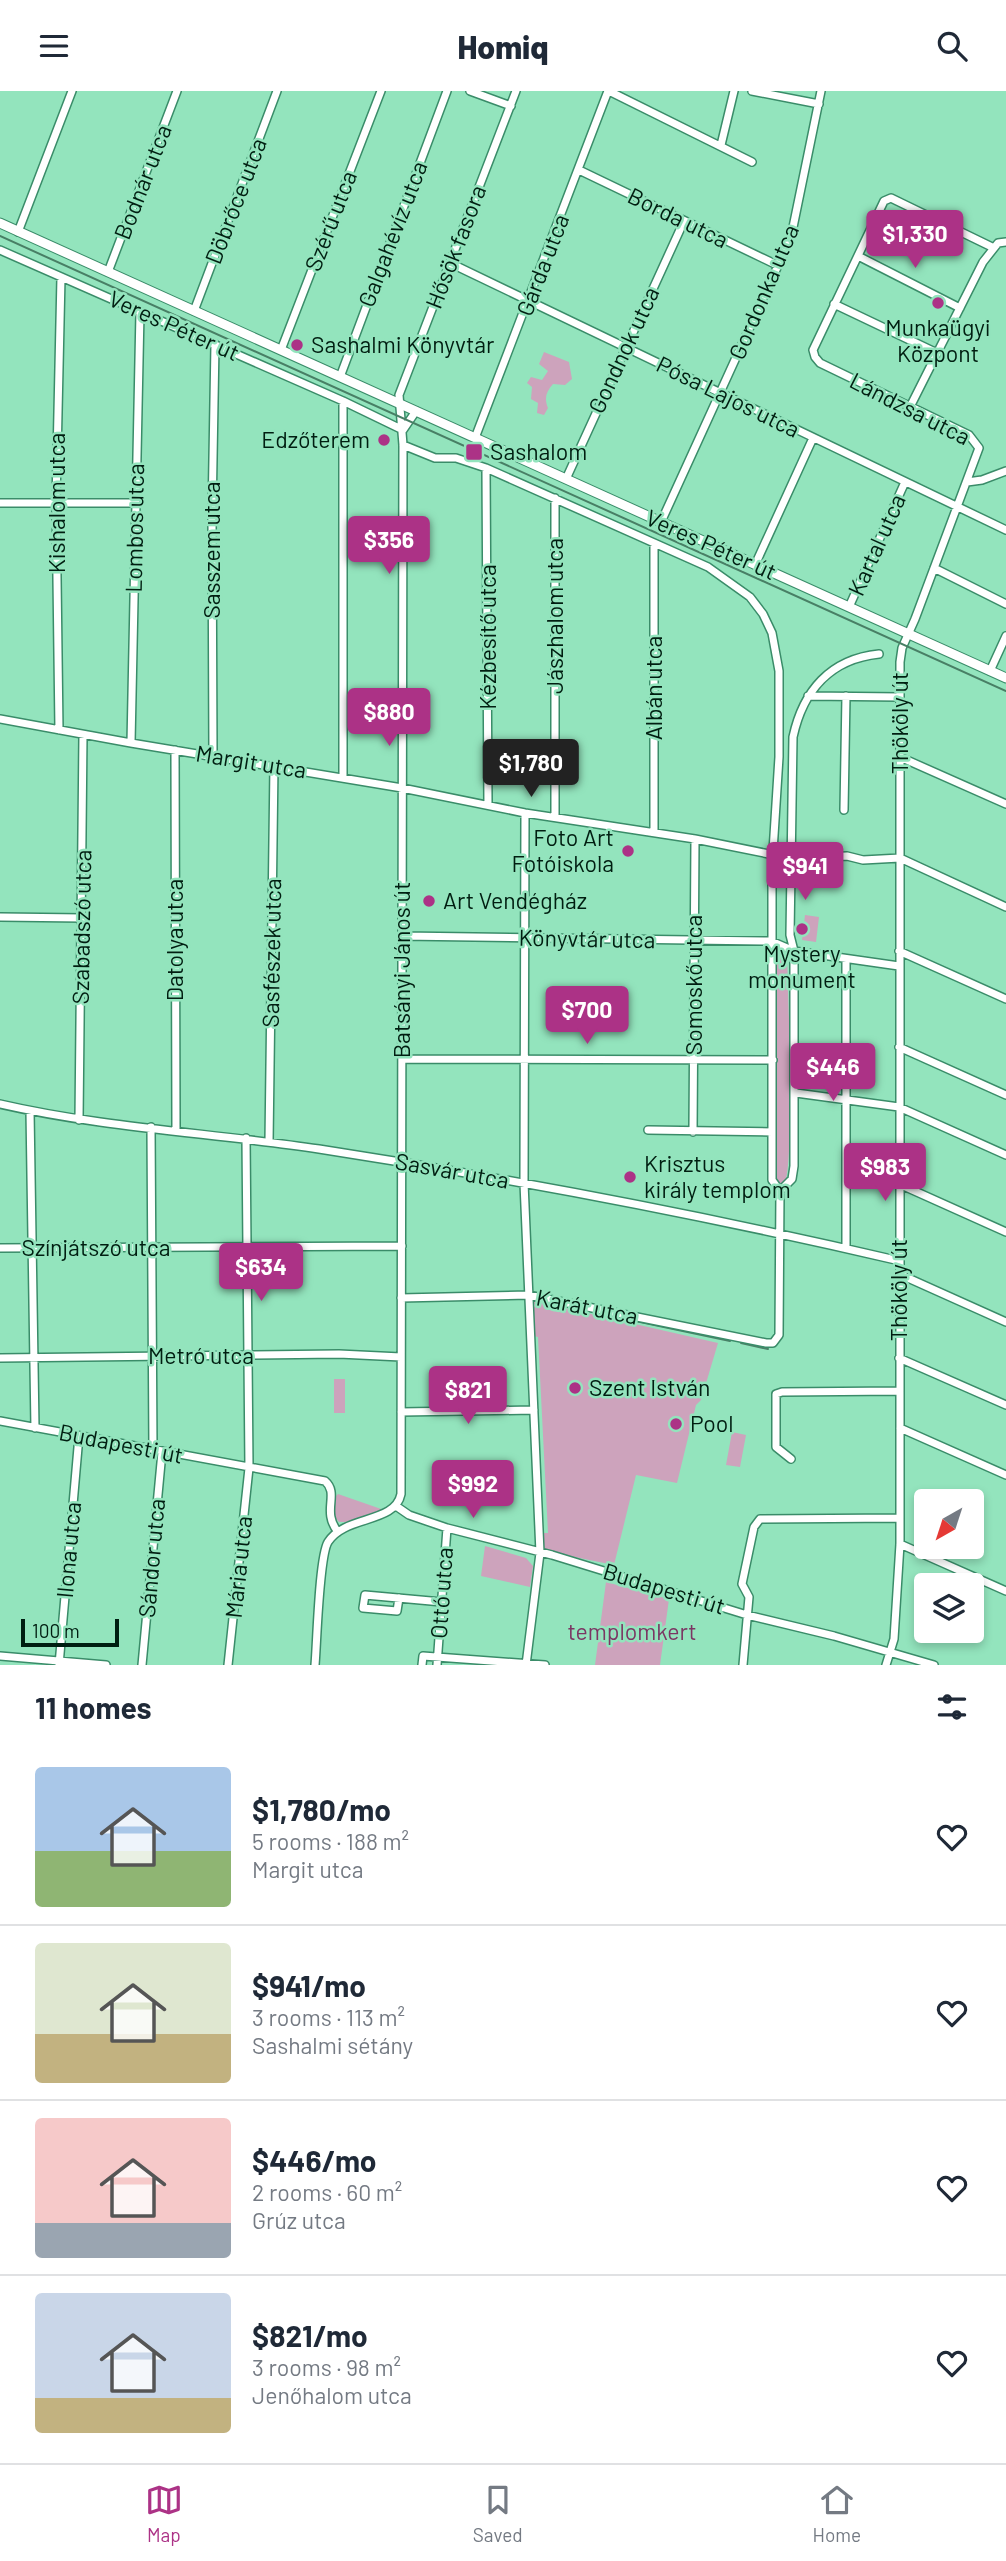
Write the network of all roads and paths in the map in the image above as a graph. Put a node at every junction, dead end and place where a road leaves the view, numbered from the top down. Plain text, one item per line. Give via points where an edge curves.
1 (72, 91) edge
2 (177, 91) edge
3 (276, 91) edge
4 (381, 91) edge
5 (447, 91) edge
6 (470, 91) edge
7 (516, 91) edge
8 (608, 91) edge
9 (734, 91) edge
10 (752, 91) edge
11 (821, 91) edge
12 (819, 104) junction
13 (511, 106) junction
14 (721, 145) junction
15 (752, 162) dead end
16 (579, 170) junction
17 (684, 221) junction
18 (0, 223) edge
19 (18, 232) junction
20 (1006, 242) edge
21 (994, 248) junction
22 (0, 250) edge
23 (858, 256) junction
24 (450, 264) junction
25 (777, 265) junction
26 (108, 272) junction
27 (61, 277) junction
28 (529, 300) junction
29 (834, 304) junction
30 (960, 308) junction
31 (194, 311) junction
32 (140, 312) junction
33 (215, 344) junction
34 (625, 348) junction
35 (281, 350) junction
36 (937, 353) junction
37 (340, 377) junction
38 (720, 393) junction
39 (343, 401) junction
40 (399, 403) junction
41 (910, 407) junction
42 (416, 411) junction
43 (403, 430) junction
44 (813, 437) junction
45 (475, 438) junction
46 (403, 445) junction
47 (486, 468) junction
48 (1006, 471) edge
49 (566, 479) junction
50 (905, 482) junction
51 (967, 482) junction
52 (555, 498) junction
53 (56, 502) junction
54 (0, 503) edge
55 (136, 503) junction
56 (957, 506) junction
57 (661, 522) junction
58 (1006, 530) edge
59 (654, 543) junction
60 (755, 565) junction
61 (934, 568) junction
62 (1006, 604) edge
63 (849, 607) junction
64 (908, 634) junction
65 (1006, 636) edge
66 (879, 654) dead end
67 (990, 671) junction
68 (1006, 678) edge
69 (807, 696) junction
70 (846, 696) junction
71 (900, 697) junction
72 (0, 719) edge
73 (59, 730) junction
74 (83, 735) junction
75 (131, 743) junction
76 (175, 750) junction
77 (213, 756) junction
78 (779, 757) junction
79 (900, 757) junction
80 (792, 758) junction
81 (274, 765) junction
82 (343, 777) junction
83 (402, 787) junction
84 (1006, 804) edge
85 (488, 805) junction
86 (845, 810) dead end
87 (526, 813) junction
88 (555, 817) junction
89 (654, 832) junction
90 (695, 839) junction
91 (774, 855) junction
92 (791, 856) junction
93 (900, 858) junction
94 (1006, 907) edge
95 (0, 917) edge
96 (83, 918) junction
97 (402, 936) junction
98 (524, 937) junction
99 (694, 940) junction
100 (771, 941) junction
101 (794, 951) junction
102 (899, 951) junction
103 (846, 959) junction
104 (899, 966) junction
105 (1006, 999) edge
106 (899, 1047) junction
107 (402, 1059) junction
108 (524, 1059) junction
109 (773, 1060) junction
110 (694, 1061) junction
111 (796, 1093) junction
112 (1006, 1095) edge
113 (847, 1099) junction
114 (0, 1104) edge
115 (899, 1107) junction
116 (30, 1111) junction
117 (79, 1120) junction
118 (151, 1127) junction
119 (176, 1130) junction
120 (648, 1130) dead end
121 (693, 1132) junction
122 (772, 1132) junction
123 (246, 1138) junction
124 (269, 1142) junction
125 (1006, 1155) edge
126 (401, 1162) junction
127 (524, 1183) junction
128 (899, 1184) junction
129 (780, 1191) junction
130 (1006, 1232) edge
131 (780, 1234) junction
132 (402, 1246) junction
133 (246, 1247) junction
134 (0, 1248) edge
135 (32, 1248) junction
136 (152, 1248) junction
137 (846, 1248) junction
138 (900, 1261) junction
139 (899, 1275) junction
140 (528, 1295) junction
141 (401, 1298) junction
142 (1006, 1322) edge
143 (152, 1356) junction
144 (247, 1357) junction
145 (401, 1357) junction
146 (0, 1358) edge
147 (33, 1358) junction
148 (899, 1358) junction
149 (900, 1391) junction
150 (1006, 1405) edge
151 (534, 1410) junction
152 (401, 1412) junction
153 (0, 1421) edge
154 (35, 1428) junction
155 (900, 1428) junction
156 (79, 1436) junction
157 (153, 1450) junction
158 (162, 1452) junction
159 (791, 1459) dead end
160 (249, 1468) junction
161 (1006, 1475) edge
162 (395, 1507) junction
163 (900, 1518) junction
164 (447, 1528) junction
165 (338, 1532) junction
166 (900, 1544) junction
167 (540, 1553) junction
168 (1006, 1591) edge
169 (399, 1598) junction
170 (442, 1602) junction
171 (747, 1615) junction
172 (890, 1653) junction
173 (0, 1655) edge
174 (437, 1661) edge
175 (60, 1663) edge
176 (526, 1664) edge
177 (106, 1665) edge
178 (142, 1665) edge
179 (228, 1665) edge
180 (315, 1665) edge
181 (422, 1665) edge
182 (545, 1665) edge
183 (744, 1665) edge
184 (886, 1665) edge
185 (934, 1665) edge

1 - 19 street
2 - 26 street, Bodnár utca
3 - 31 street, Döbrőce utca
4 - 35 street, Szérű utca
5 - 37 street, Galgahévíz utca
6 - 13 street
7 - 13 street, Hősök fasora
8 - 14 street
8 - 16 street, Gárda utca
9 - 14 street
10 - 12 street
11 - 12 street, Gordonka utca
12 - 25 street, Gordonka utca via 794,228
13 - 24 street, Hősök fasora
14 - 15 street
16 - 17 street, Borda utca
16 - 28 street, Gárda utca
17 - 25 street, Borda utca
17 - 34 street, Gondnok utca
18 - 19 main road, Veres Péter út
19 - 26 main road, Veres Péter út
20 - 21 street
21 - 23 street, Lándzsa utca via 891,198 884,201
21 - 30 street
22 - 27 street, Veres Péter út
23 - 29 street, Lándzsa utca
23 - 30 street
24 - 28 street, Pósa Lajos utca
24 - 40 street, Hősök fasora
25 - 38 street, Gordonka utca
26 - 31 main road, Veres Péter út
27 - 32 street, Veres Péter út
27 - 53 street, Kishalom utca
28 - 34 street, Pósa Lajos utca
28 - 45 street, Gárda utca
29 - 36 street
29 - 41 street, Lándzsa utca via 813,350 815,357
30 - 36 street
31 - 35 main road, Veres Péter út
32 - 33 street, Veres Péter út
32 - 55 street, Lombos utca
33 - 39 street, Veres Péter út
33 - 77 street, Sasszem utca
34 - 38 street, Pósa Lajos utca
34 - 49 street, Gondnok utca
35 - 37 main road, Veres Péter út
36 - 41 street
37 - 40 main road, Veres Péter út
38 - 44 street, Pósa Lajos utca
38 - 57 street, Gordonka utca
39 - 43 street, Veres Péter út
39 - 82 street
40 - 42 main road, Veres Péter út
40 - 43 street, Batsányi János út
41 - 51 street, Lándzsa utca via 976,441 979,451
42 - 43 street
42 - 45 main road, Veres Péter út
43 - 46 street, Batsányi János út
44 - 50 street, Pósa Lajos utca
44 - 60 street
45 - 49 main road, Veres Péter út
46 - 47 street, Veres Péter út via 435,458 456,458
46 - 83 street, Batsányi János út
47 - 52 street, Veres Péter út
47 - 85 street, Kézbesítő utca
48 - 51 street
49 - 57 main road, Veres Péter út
50 - 56 street, Pósa Lajos utca
50 - 63 street, Kartal utca
51 - 56 street, Lándzsa utca
52 - 59 street, Veres Péter út
52 - 88 street, Jászhalom utca
53 - 54 street
53 - 55 street
53 - 73 street, Kishalom utca
55 - 75 street, Lombos utca
56 - 58 street, Pósa Lajos utca
56 - 61 street, Lándzsa utca
57 - 60 main road, Veres Péter út
59 - 78 street, Veres Péter út via 722,576 758,606 775,641
59 - 89 street, Albán utca
60 - 63 main road, Veres Péter út
61 - 62 street
61 - 64 street, Lándzsa utca
63 - 64 main road, Veres Péter út
64 - 67 main road, Veres Péter út
64 - 71 street, Thököly út via 901,651
65 - 67 street
66 - 69 street via 845,664
67 - 68 main road, Veres Péter út
69 - 70 street
69 - 80 street via 795,727
70 - 71 street
70 - 86 street
71 - 79 street, Thököly út
72 - 73 street, Margit utca
73 - 74 street, Margit utca
74 - 75 street, Margit utca
74 - 96 street, Szabadszó utca
75 - 76 street, Margit utca
76 - 77 street, Margit utca
76 - 119 street, Datolya utca
77 - 81 street, Margit utca
78 - 80 street
78 - 91 street, Veres Péter út
79 - 84 street
79 - 93 street, Thököly út
80 - 92 street
81 - 82 street, Margit utca
81 - 124 street, Sasfészek utca
82 - 83 street, Margit utca
83 - 85 street, Margit utca
83 - 97 street, Batsányi János út
85 - 87 street, Margit utca
87 - 88 street, Margit utca
87 - 98 street
88 - 89 street, Margit utca
89 - 90 street, Margit utca
90 - 91 street, Margit utca
90 - 99 street, Somoskő utca
91 - 92 street, Margit utca
91 - 100 street, Veres Péter út
92 - 93 street, Margit utca
92 - 101 street
93 - 94 street
93 - 102 street, Thököly út
95 - 96 street
96 - 117 street, Szabadszó utca
97 - 98 street, Könyvtár utca
97 - 107 street, Batsányi János út
98 - 99 street, Könyvtár utca
98 - 108 street
99 - 100 street, Könyvtár utca
99 - 110 street, Somoskő utca
100 - 101 street
100 - 109 street, Veres Péter út
101 - 103 street
101 - 111 street
102 - 104 street, Thököly út
102 - 105 street
103 - 104 street
103 - 113 street
104 - 106 street, Thököly út
106 - 112 street
106 - 115 street, Thököly út
107 - 108 street
107 - 126 street, Batsányi János út
108 - 110 street
108 - 127 street
109 - 110 street
109 - 122 street, Veres Péter út
110 - 121 street, Somoskő utca
111 - 113 street
111 - 129 street via 792,1179
113 - 115 street
113 - 137 street
114 - 116 street, Sasvár utca
115 - 125 street
115 - 128 street, Thököly út
116 - 117 street, Sasvár utca
116 - 135 street
117 - 118 street, Sasvár utca
118 - 119 street, Sasvár utca
118 - 136 street
119 - 123 street, Sasvár utca
120 - 121 street
121 - 122 street
122 - 129 street, Veres Péter út via 772,1180
123 - 124 street, Sasvár utca
123 - 133 street, Mária utca
124 - 126 street, Sasvár utca
126 - 127 street, Sasvár utca
126 - 132 street, Batsányi János út
127 - 131 street, Sasvár utca
127 - 140 street
128 - 130 street
128 - 138 street, Thököly út
129 - 131 street
131 - 137 street, Sasvár utca
131 - 140 street, Karát utca via 779,1335 770,1344
132 - 133 street, Színjátszó utca
132 - 141 street, Batsányi János út
133 - 136 street, Színjátszó utca
133 - 144 street, Mária utca
134 - 135 street, Színjátszó utca
135 - 136 street, Színjátszó utca
135 - 147 street
136 - 143 street
137 - 138 street, Sasvár utca
138 - 139 street, Thököly út
139 - 142 street
139 - 148 street, Thököly út
140 - 141 street, Karát utca
140 - 151 street
141 - 145 street, Batsányi János út
143 - 144 street, Metró utca
143 - 147 street, Metró utca
143 - 157 street
144 - 145 street, Metró utca
144 - 160 street, Mária utca
145 - 152 street, Batsányi János út
146 - 147 street, Metró utca
147 - 154 street
148 - 149 street, Thököly út
148 - 150 street
149 - 155 street, Thököly út
149 - 159 street via 776,1394 776,1447
151 - 152 street
151 - 167 street
152 - 162 street, Batsányi János út via 401,1494
153 - 154 street, Budapesti út
154 - 156 street, Budapesti út
155 - 161 street
155 - 163 street, Thököly út
156 - 157 street, Budapesti út
156 - 175 street, Ilona utca
157 - 158 street, Budapesti út
158 - 160 street, Budapesti út
158 - 178 street, Sándor utca
160 - 165 street, Budapesti út via 325,1482 332,1491 329,1519
160 - 179 street, Mária utca
162 - 164 street, Budapesti út
162 - 165 street
163 - 166 street, Thököly út
163 - 171 street via 760,1519 754,1527 742,1584 749,1597
164 - 167 street, Budapesti út
164 - 170 street, Ottó utca
165 - 180 street via 324,1555
166 - 168 street
166 - 172 street, Thököly út
167 - 171 street, Budapesti út
167 - 176 street
169 - 169 street via 397,1611 363,1608 365,1595
169 - 170 street
170 - 174 street, Ottó utca
171 - 172 street, Budapesti út
171 - 183 street
172 - 184 street, Thököly út
172 - 185 street, Budapesti út
173 - 175 street
174 - 176 street
174 - 181 street, Ottó utca via 423,1656
175 - 177 street
176 - 182 street

